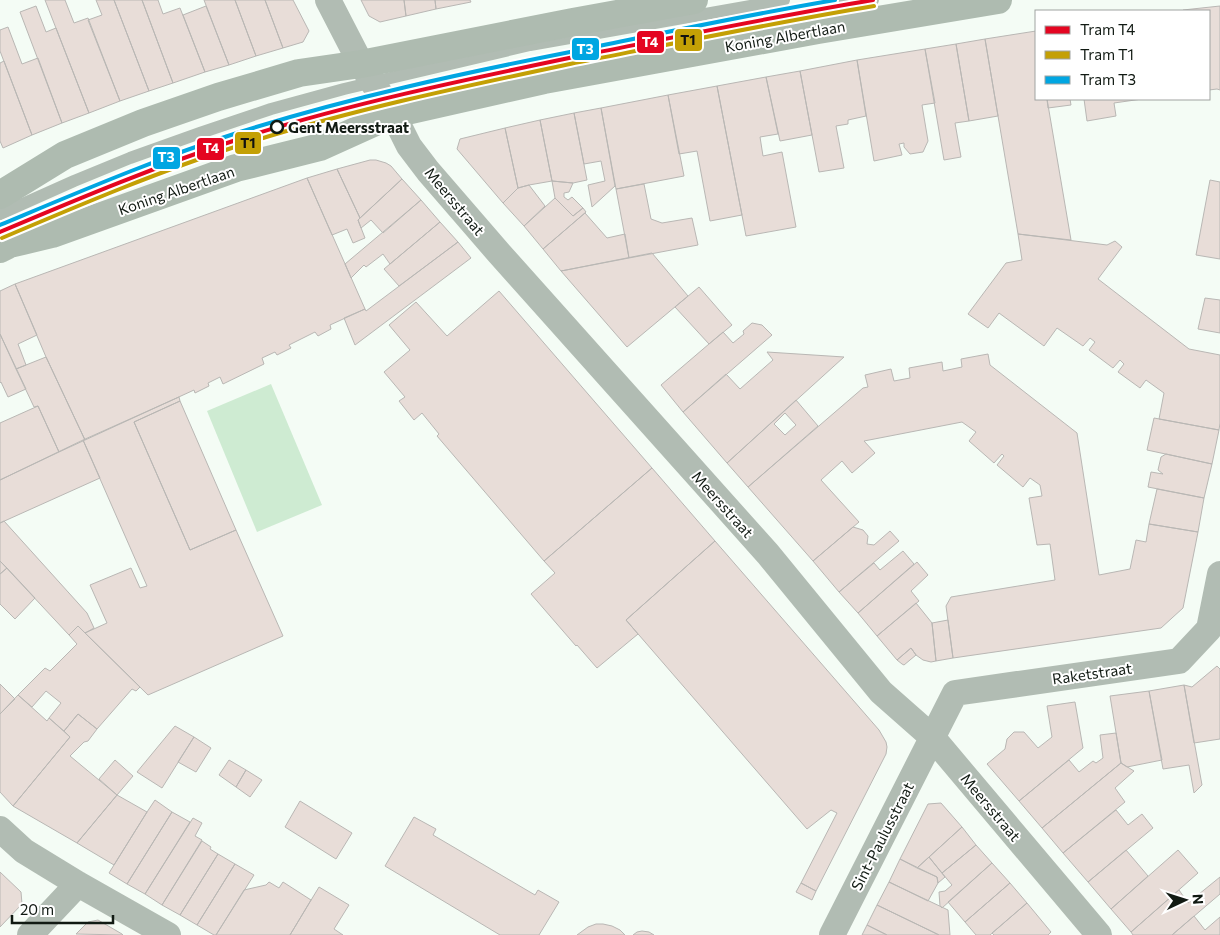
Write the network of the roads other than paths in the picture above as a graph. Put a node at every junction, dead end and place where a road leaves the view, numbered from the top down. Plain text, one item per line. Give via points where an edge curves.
1 (328, 0) edge
2 (694, 0) edge
3 (784, 0) edge
4 (873, 0) edge
5 (998, 0) edge
6 (377, 90) junction
7 (0, 196) edge
8 (0, 214) edge
9 (0, 232) edge
10 (0, 249) edge
11 (1220, 574) edge
12 (932, 737) junction
13 (0, 829) edge
14 (78, 884) junction
15 (30, 935) edge
16 (168, 935) edge
17 (832, 935) edge
18 (1099, 935) edge

1 - 6 street, Meersstraat
2 - 6 street, Koning Albertlaan via 573,22
3 - 6 lane via 530,45
4 - 6 lane via 534,65
5 - 6 street, Koning Albertlaan via 554,78
6 - 7 street, Koning Albertlaan via 299,73 143,123 65,155
6 - 8 lane via 280,107 200,133 130,158
6 - 9 lane via 134,176
6 - 10 street, Koning Albertlaan via 320,147 236,168 52,234
6 - 12 street, Meersstraat via 409,146 498,252 768,554 880,692
11 - 12 street, Raketstraat via 1209,630 1179,661 955,693
12 - 17 street, Sint-Paulusstraat
12 - 18 street, Meersstraat
13 - 14 street via 24,851
14 - 15 street
14 - 16 street

